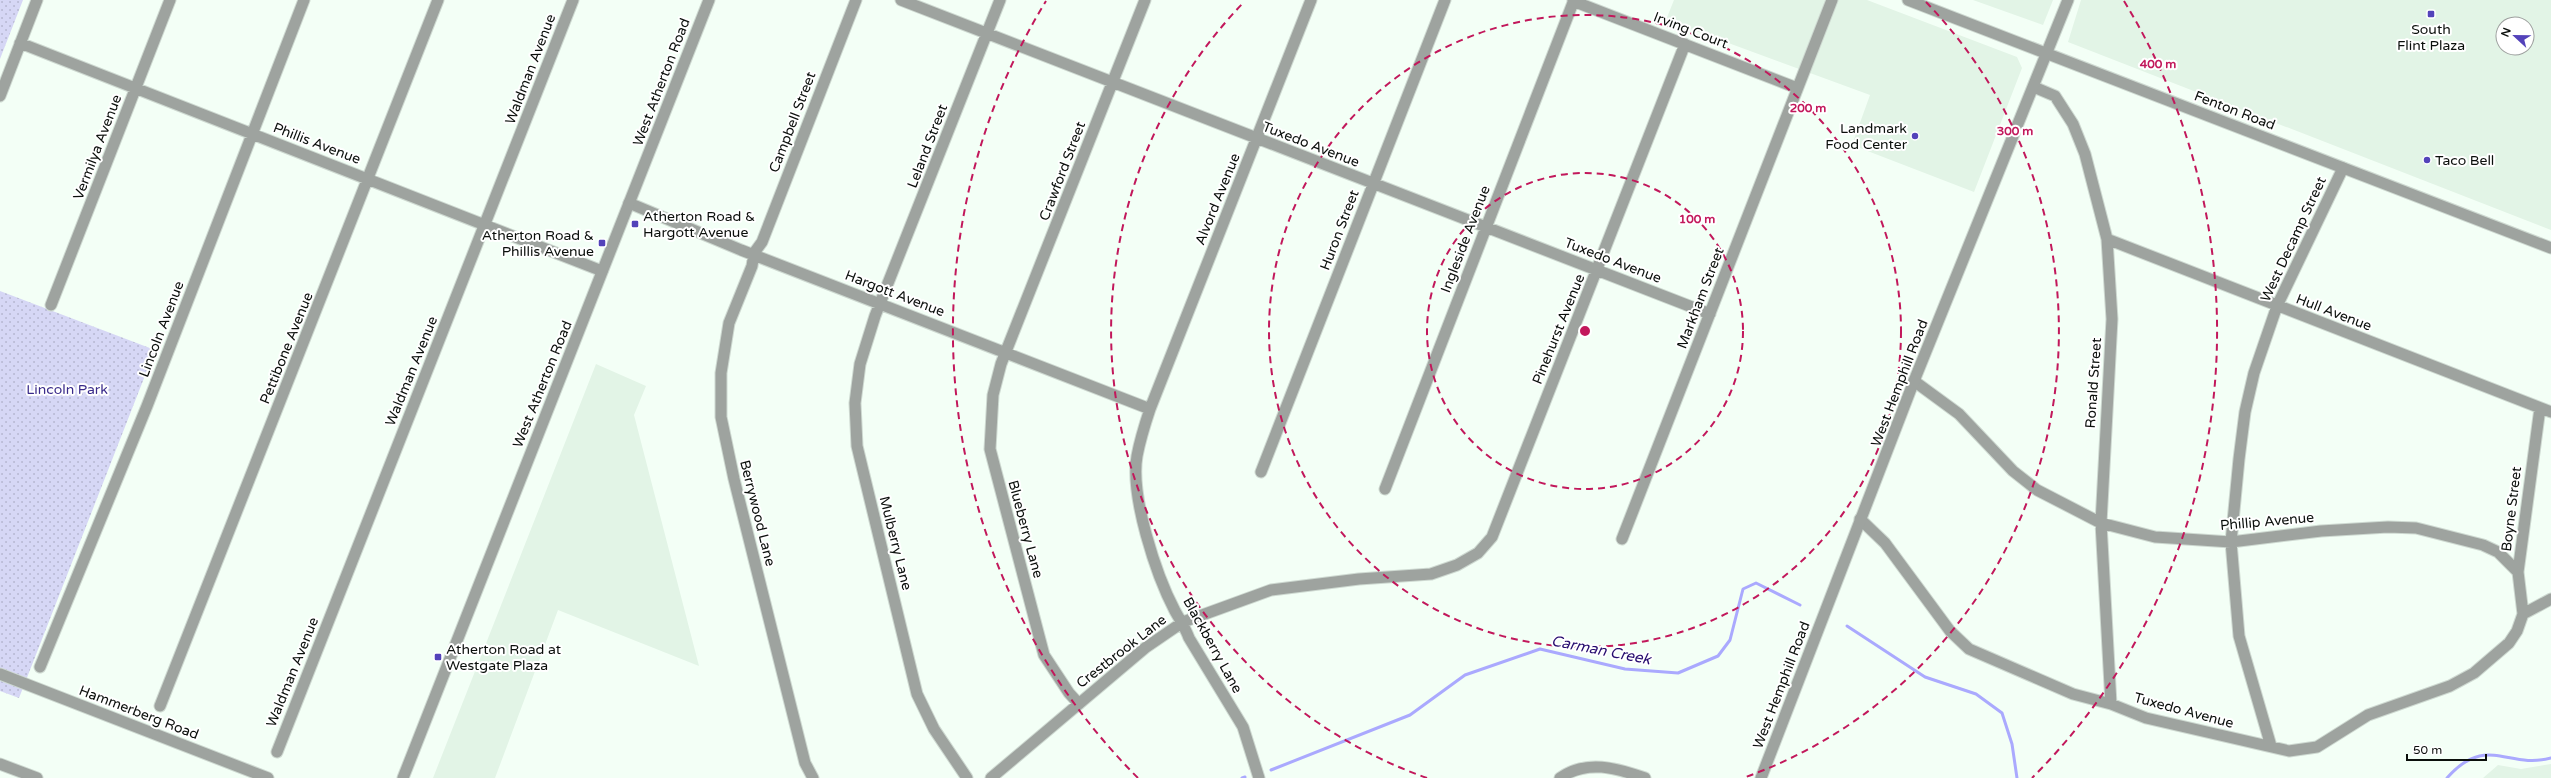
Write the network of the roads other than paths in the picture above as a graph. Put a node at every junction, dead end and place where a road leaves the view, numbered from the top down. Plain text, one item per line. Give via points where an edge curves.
1 (37, 0) edge
2 (170, 0) edge
3 (304, 0) edge
4 (438, 0) edge
5 (573, 0) edge
6 (709, 0) edge
7 (856, 0) edge
8 (901, 0) edge
9 (1000, 0) edge
10 (1145, 0) edge
11 (1311, 0) edge
12 (1445, 0) edge
13 (1573, 0) edge
14 (1832, 0) edge
15 (1908, 0) edge
16 (2068, 0) edge
17 (987, 34) junction
18 (20, 43) junction
19 (1685, 44) junction
20 (2046, 54) junction
21 (1113, 83) junction
22 (2034, 87) junction
23 (136, 88) junction
24 (1797, 88) junction
25 (0, 96) edge
26 (252, 134) junction
27 (1257, 139) junction
28 (2343, 168) junction
29 (368, 179) junction
30 (1374, 184) junction
31 (629, 203) junction
32 (485, 225) junction
33 (1485, 227) junction
34 (2108, 239) junction
35 (2551, 248) edge
36 (754, 254) junction
37 (1598, 270) junction
38 (602, 271) junction
39 (881, 304) junction
40 (51, 305) dead end
41 (2277, 306) junction
42 (1710, 314) junction
43 (1007, 352) junction
44 (1914, 381) junction
45 (2540, 408) junction
46 (1150, 409) junction
47 (2551, 412) edge
48 (1261, 472) dead end
49 (1385, 489) dead end
50 (1860, 519) junction
51 (2101, 523) junction
52 (1622, 539) dead end
53 (2231, 542) junction
54 (1457, 566) joint
55 (2518, 572) junction
56 (2551, 599) edge
57 (2523, 614) junction
58 (1183, 622) junction
59 (40, 667) dead end
60 (0, 674) edge
61 (1080, 704) junction
62 (2112, 704) junction
63 (160, 706) dead end
64 (2271, 746) junction
65 (277, 752) dead end
66 (1, 768) edge
67 (37, 778) edge
68 (268, 778) edge
69 (403, 778) edge
70 (813, 778) edge
71 (967, 778) edge
72 (991, 778) edge
73 (1259, 778) edge
74 (1560, 778) edge
75 (1645, 778) edge
76 (1761, 778) edge

1 - 18 street
2 - 23 street, Vermilya Avenue
3 - 26 street, Lincoln Avenue
4 - 29 street, Pettibone Avenue
5 - 32 street, Waldman Avenue
6 - 31 street, West Atherton Road
7 - 36 street, Campbell Street via 762,242
8 - 17 street, Tuxedo Avenue
9 - 17 street, Leland Street
10 - 21 street, Crawford Street
11 - 27 street, Alvord Avenue
12 - 30 street, Huron Street
13 - 19 street, Irving Court
13 - 33 street, Ingleside Avenue
14 - 24 street, Markham Street
15 - 20 street, Fenton Road
16 - 20 street, West Hemphill Road
17 - 21 street, Tuxedo Avenue
17 - 39 street, Leland Street
18 - 23 street, Phillis Avenue
18 - 25 street
19 - 24 street, Irving Court
19 - 37 street, Pinehurst Avenue
20 - 22 street, West Hemphill Road
20 - 28 street, Fenton Road
21 - 27 street, Tuxedo Avenue
21 - 43 street, Crawford Street
22 - 34 street, Ronald Street via 2055,96 2073,124 2085,154
22 - 44 street, West Hemphill Road
23 - 26 street, Phillis Avenue
23 - 40 street, Vermilya Avenue
24 - 42 street, Markham Street
26 - 29 street, Phillis Avenue
26 - 59 street, Lincoln Avenue via 147,406
27 - 30 street, Tuxedo Avenue
27 - 46 street, Alvord Avenue
28 - 35 street, Fenton Road
28 - 41 street, West Decamp Street
29 - 32 street, Phillis Avenue
29 - 63 street, Pettibone Avenue
30 - 33 street, Tuxedo Avenue
30 - 48 street, Huron Street
31 - 36 street, Hargott Avenue
31 - 38 street, West Atherton Road
32 - 38 street, Phillis Avenue
32 - 65 street, Waldman Avenue
33 - 37 street, Tuxedo Avenue
33 - 49 street, Ingleside Avenue
34 - 41 street, Hull Avenue
34 - 51 street, Ronald Street via 2112,319
36 - 39 street, Hargott Avenue
36 - 70 street, Berrywood Lane via 752,266 729,323 721,373 721,417 803,756
37 - 42 street, Tuxedo Avenue
37 - 54 street, Pinehurst Avenue via 1492,537 1478,553
38 - 69 street, West Atherton Road
39 - 43 street, Hargott Avenue
39 - 71 street, Mulberry Lane via 860,364 855,403 857,446 917,694 934,729
41 - 45 street, Hull Avenue
41 - 53 street, West Decamp Street via 2254,373 2245,412
42 - 52 street, Markham Street
43 - 46 street, Hargott Avenue
43 - 61 street, Blueberry Lane via 993,395 990,450 1044,655 1069,693
44 - 50 street, West Hemphill Road
44 - 51 street, Phillip Avenue via 1959,414 2013,471 2037,490
45 - 47 street, Hull Avenue
45 - 55 street, Boyne Street
46 - 58 street, Blackberry Lane via 1137,457 1138,494 1147,539 1175,611
50 - 62 street, Tuxedo Avenue via 1885,543 1950,631 1968,649 2073,694
50 - 76 street, West Hemphill Road
51 - 53 street, Phillip Avenue via 2155,537
51 - 62 street, Ronald Street
53 - 55 street, Phillip Avenue via 2321,531 2416,528 2438,532 2498,552
53 - 64 street, West Decamp Street via 2239,636
54 - 58 street, Crestbrook Lane via 1431,574 1359,579 1271,590
55 - 57 street, Boyne Street
56 - 57 street
57 - 64 street, Tuxedo Avenue via 2517,631 2508,643 2474,674 2450,686 2368,715 2318,747 2288,751
58 - 61 street, Crestbrook Lane via 1145,648
58 - 73 street, Blackberry Lane via 1189,638 1243,727
60 - 68 street, Hammerberg Road
61 - 72 street, Crestbrook Lane
62 - 64 street, Tuxedo Avenue via 2146,718
66 - 67 street
74 - 75 street via 1585,767 1601,766 1620,769

